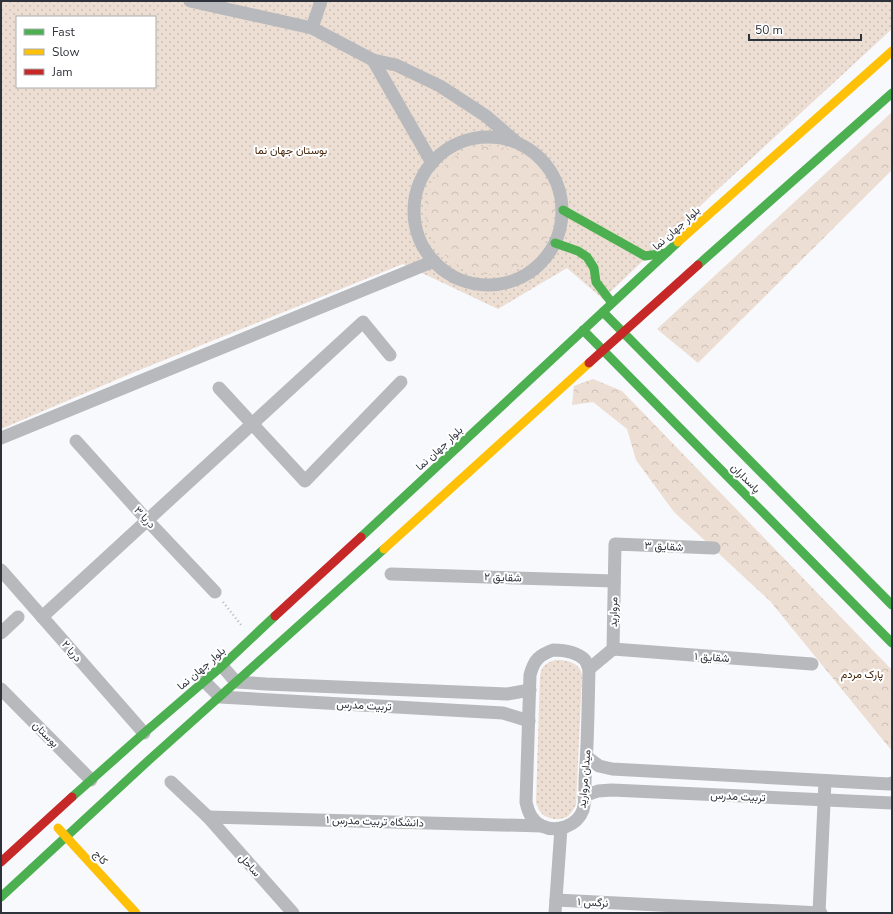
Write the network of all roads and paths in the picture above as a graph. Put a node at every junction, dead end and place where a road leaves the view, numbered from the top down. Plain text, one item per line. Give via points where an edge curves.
1 (190, 1) edge
2 (321, 1) edge
3 (312, 28) junction
4 (892, 51) edge
5 (374, 60) junction
6 (892, 93) edge
7 (516, 142) junction
8 (432, 163) junction
9 (563, 210) junction
10 (555, 243) junction
11 (666, 253) junction
12 (434, 261) junction
13 (612, 303) junction
14 (603, 312) junction
15 (583, 330) junction
16 (623, 332) junction
17 (603, 350) junction
18 (390, 355) dead end
19 (401, 382) dead end
20 (219, 388) dead end
21 (252, 424) junction
22 (1, 438) edge
23 (76, 441) dead end
24 (147, 520) junction
25 (615, 544) joint
26 (714, 548) dead end
27 (1, 570) edge
28 (391, 574) dead end
29 (614, 580) junction
30 (215, 592) joint
31 (892, 605) edge
32 (18, 617) dead end
33 (42, 617) junction
34 (1, 633) edge
35 (252, 638) junction
36 (892, 643) edge
37 (613, 649) junction
38 (812, 664) dead end
39 (222, 666) junction
40 (589, 670) junction
41 (204, 682) junction
42 (236, 682) junction
43 (1, 689) edge
44 (530, 690) junction
45 (220, 697) junction
46 (529, 720) junction
47 (144, 733) junction
48 (587, 757) junction
49 (91, 780) junction
50 (825, 780) junction
51 (170, 782) dead end
52 (892, 783) edge
53 (584, 796) junction
54 (824, 800) junction
55 (892, 803) edge
56 (208, 817) junction
57 (50, 818) junction
58 (542, 826) junction
59 (561, 828) junction
60 (66, 836) junction
61 (1, 862) edge
62 (1, 897) edge
63 (556, 900) junction
64 (777, 912) edge
65 (136, 913) edge
66 (293, 913) edge
67 (555, 913) edge
68 (820, 913) edge

1 - 3 street
2 - 3 street
3 - 5 street
4 - 11 street, بلوار جهان نما
5 - 7 street via 396,65 440,86 486,116
5 - 8 street
6 - 16 street
7 - 8 street via 494,137 470,139 449,148
7 - 9 street via 535,153 550,169 560,189
8 - 12 street via 420,181 415,202 415,223 422,243
9 - 10 street via 561,227
9 - 11 street via 645,256
10 - 12 street via 543,260 528,274 509,282 489,285 468,282 450,274
10 - 13 street via 574,248 591,261 595,282
11 - 13 street, بلوار جهان نما
12 - 22 street
13 - 14 street, بلوار جهان نما
14 - 15 street, بلوار جهان نما
14 - 16 street, پاسداران
15 - 17 street, پاسداران
15 - 35 street, بلوار جهان نما
16 - 17 street
16 - 31 street, پاسداران via 881,599
17 - 36 street, پاسداران via 866,611
17 - 42 street
18 - 21 street via 364,322
19 - 21 street via 305,481
20 - 21 street
21 - 24 street
23 - 24 street, دریا ۳
24 - 30 street, دریا ۳
24 - 33 street
25 - 26 street, شقایق ۳
25 - 29 street, مروارید
27 - 33 street, دریا ۲
28 - 29 street, شقایق ۲
29 - 37 street, مروارید
30 - 35 path
32 - 34 street
33 - 47 street, دریا ۲
35 - 39 street, بلوار جهان نما
37 - 38 street, شقایق ۱
37 - 40 street
39 - 41 street, بلوار جهان نما
39 - 42 street
40 - 44 street via 586,661 578,655 562,650 544,653 533,666
40 - 48 street, میدان مروارید
41 - 45 street
41 - 47 street, بلوار جهان نما
42 - 44 street, تربیت مدرس via 507,694
42 - 45 street
43 - 49 street, بوستان
44 - 46 street
45 - 46 street, تربیت مدرس via 503,713
45 - 60 street
46 - 58 street via 526,802 528,812
47 - 49 street, بلوار جهان نما
48 - 50 street, تربیت مدرس via 599,766 612,769
48 - 53 street, میدان مروارید
49 - 57 street, بلوار جهان نما
50 - 52 street, تربیت مدرس
50 - 54 street
51 - 56 street, ساحل
53 - 54 street, تربیت مدرس via 612,790
53 - 59 street, میدان مروارید via 583,809 578,818
54 - 55 street, تربیت مدرس
54 - 68 street
56 - 58 street, ۱ دانشگاه تربیت مدرس
56 - 66 street, ساحل
57 - 60 street, کاج
57 - 61 street, بلوار جهان نما
58 - 59 street via 551,829
59 - 63 street
60 - 62 street
60 - 65 street, کاج
63 - 64 street, نرگس ۱
63 - 67 street
64 - 68 street, نرگس ۱

